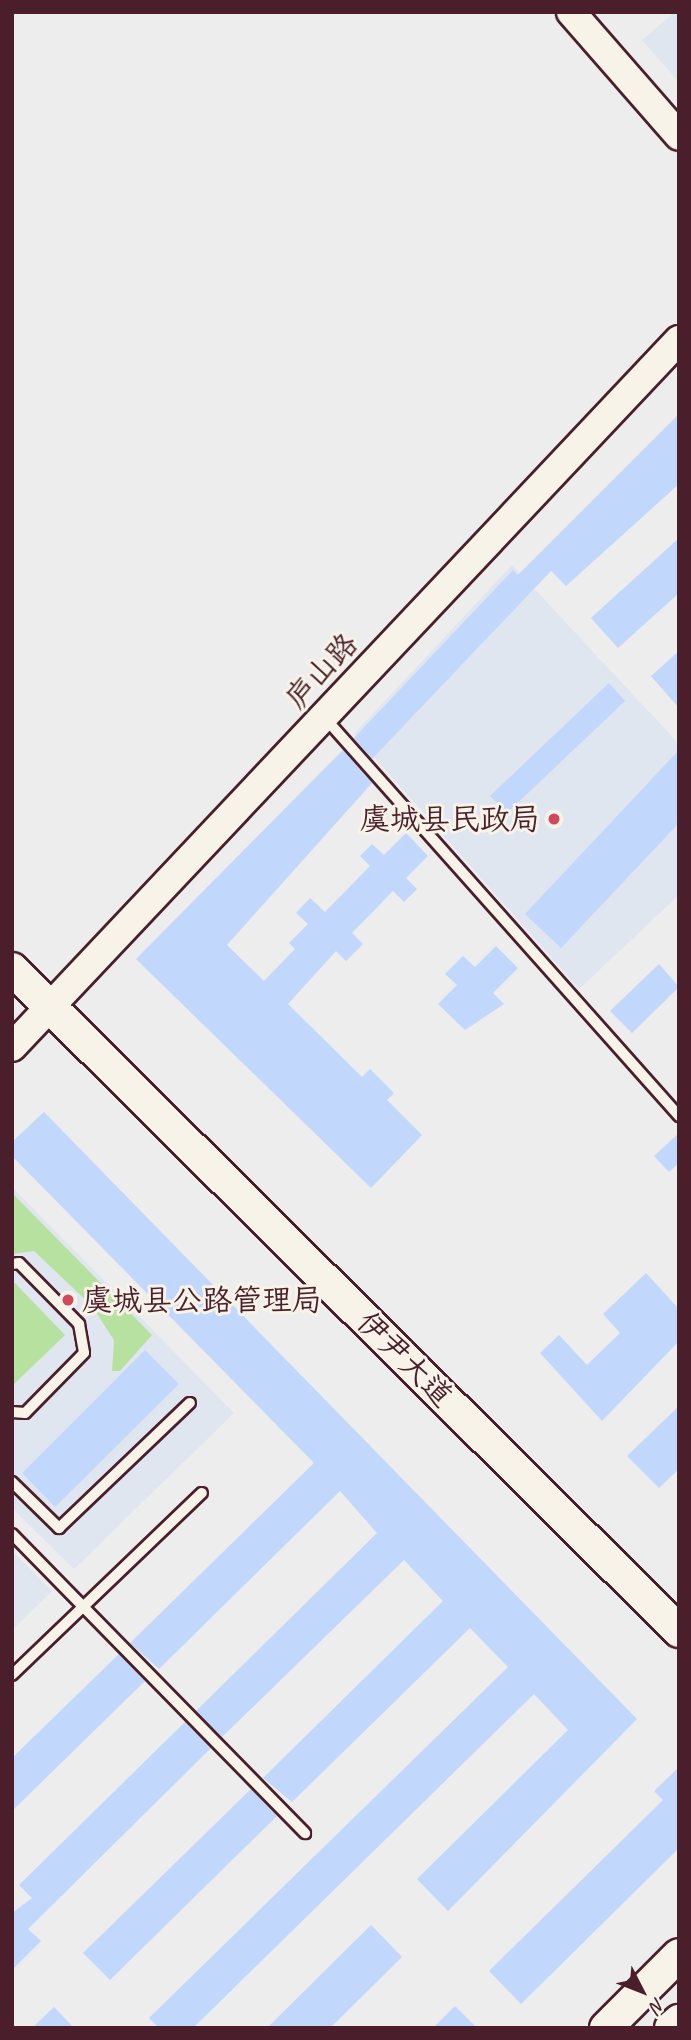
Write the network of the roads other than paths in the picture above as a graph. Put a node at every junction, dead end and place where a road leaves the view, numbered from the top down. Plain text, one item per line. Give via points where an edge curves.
1 (571, 12) edge
2 (679, 136) edge
3 (679, 340) edge
4 (324, 716) junction
5 (12, 969) edge
6 (49, 1007) junction
7 (12, 1047) edge
8 (679, 1116) edge
9 (12, 1264) edge
10 (190, 1403) dead end
11 (12, 1412) edge
12 (12, 1482) edge
13 (202, 1493) dead end
14 (12, 1534) edge
15 (84, 1606) junction
16 (679, 1630) edge
17 (12, 1675) edge
18 (305, 1833) dead end
19 (679, 1955) edge
20 (679, 2021) edge
21 (606, 2028) edge
22 (671, 2028) edge

1 - 2 street
3 - 4 street, 庐山路
4 - 6 street, 庐山路
4 - 8 lane
5 - 6 main road, 伊尹大道
6 - 7 street, 庐山路
6 - 16 main road, 伊尹大道
9 - 11 lane via 19,1263 79,1325 84,1353 25,1413
10 - 12 lane via 59,1528
13 - 15 lane
14 - 15 lane
15 - 17 lane
15 - 18 lane
19 - 21 main road
20 - 22 main road

